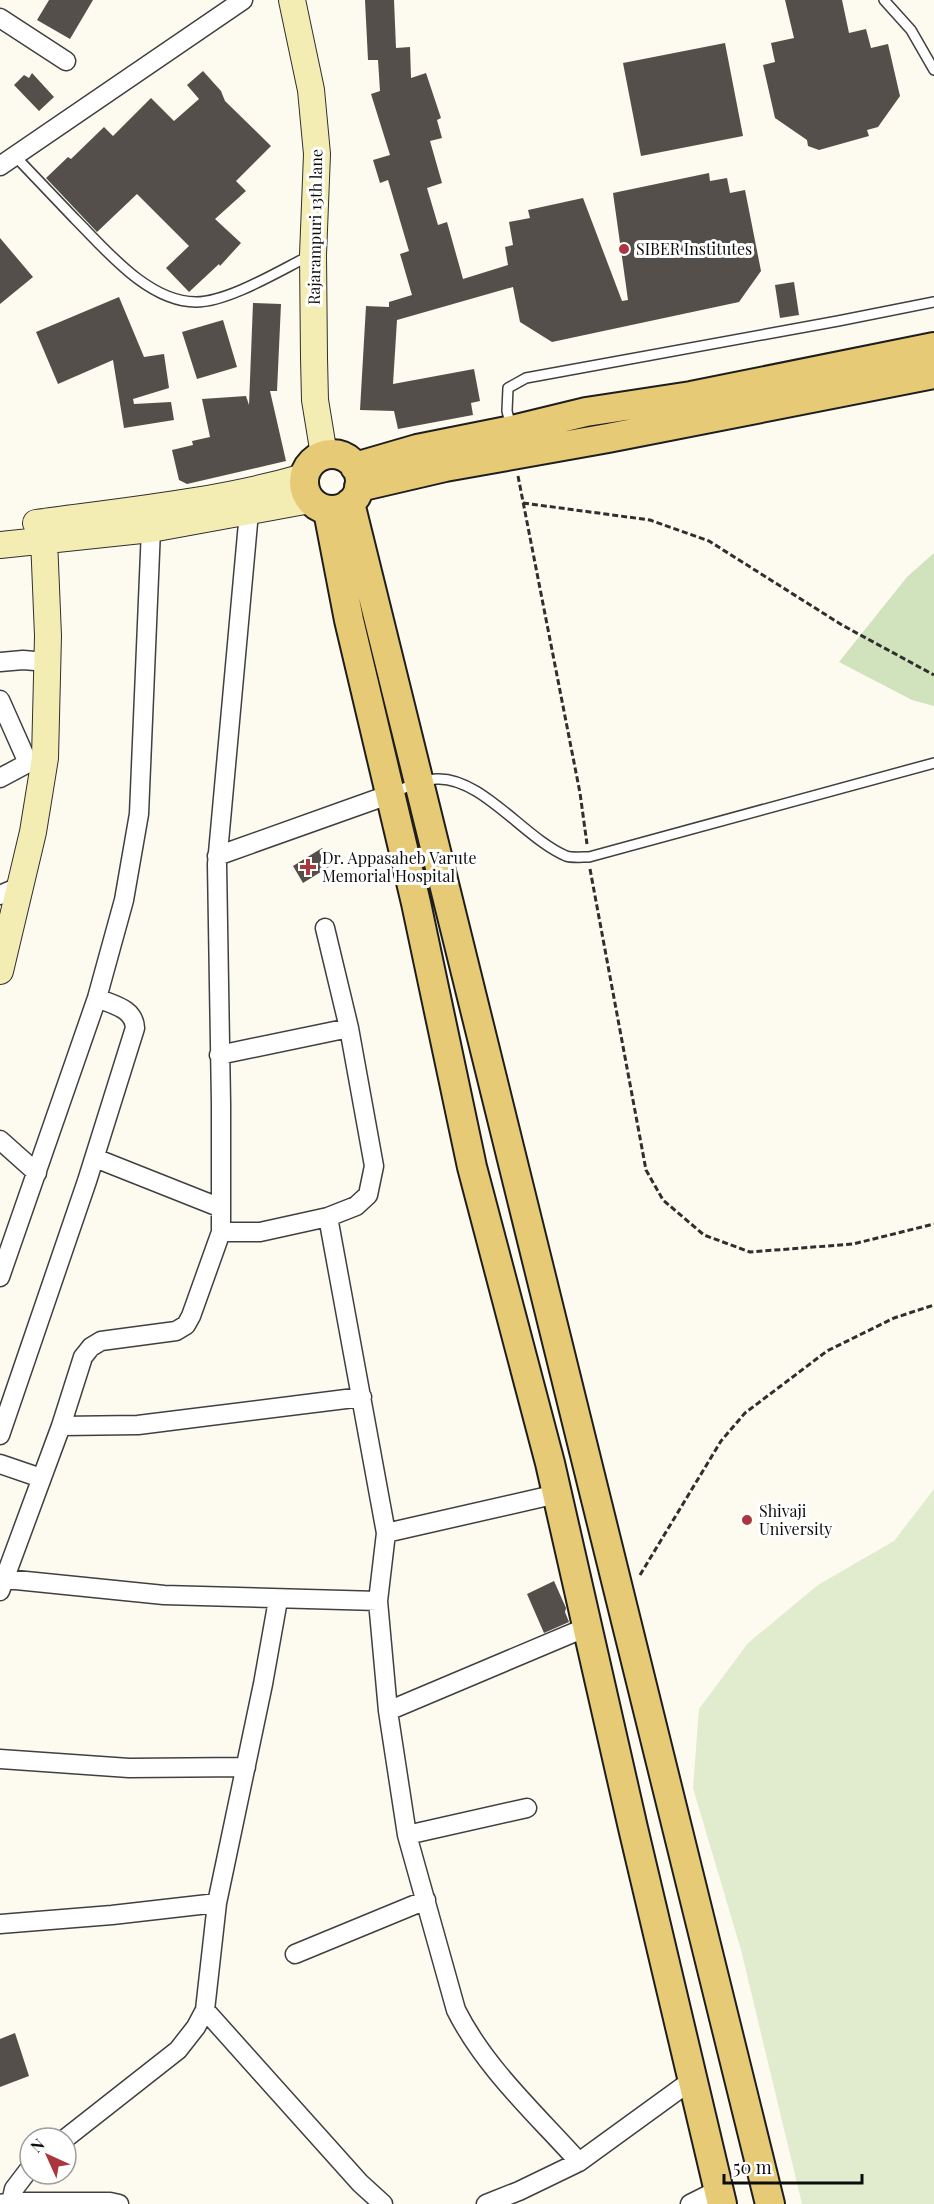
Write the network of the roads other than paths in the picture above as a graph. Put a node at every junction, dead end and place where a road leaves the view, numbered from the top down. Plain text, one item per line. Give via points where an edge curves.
1 (243, 0) edge
2 (292, 0) edge
3 (884, 0) edge
4 (0, 18) edge
5 (66, 61) dead end
6 (934, 70) edge
7 (15, 156) junction
8 (0, 166) edge
9 (313, 255) junction
10 (934, 302) edge
11 (934, 347) edge
12 (934, 374) edge
13 (513, 442) junction
14 (324, 455) joint
15 (334, 491) junction
16 (249, 512) junction
17 (0, 528) edge
18 (151, 529) junction
19 (44, 539) junction
20 (0, 545) edge
21 (0, 662) edge
22 (47, 662) junction
23 (0, 700) edge
24 (37, 760) junction
25 (934, 763) edge
26 (0, 778) edge
27 (419, 782) junction
28 (391, 794) junction
29 (217, 856) junction
30 (10, 890) edge
31 (325, 928) dead end
32 (0, 972) edge
33 (97, 998) junction
34 (349, 1028) junction
35 (219, 1055) junction
36 (0, 1140) edge
37 (95, 1158) junction
38 (37, 1173) junction
39 (221, 1208) junction
40 (328, 1218) junction
41 (221, 1232) junction
42 (0, 1277) edge
43 (362, 1397) junction
44 (62, 1426) junction
45 (0, 1435) edge
46 (0, 1464) edge
47 (41, 1478) junction
48 (557, 1494) junction
49 (386, 1533) junction
50 (2, 1582) edge
51 (278, 1599) junction
52 (378, 1601) junction
53 (587, 1626) junction
54 (388, 1711) junction
55 (0, 1759) edge
56 (246, 1767) junction
57 (526, 1808) dead end
58 (407, 1835) junction
59 (426, 1900) junction
60 (217, 1903) junction
61 (2, 1925) edge
62 (295, 1954) dead end
63 (205, 2010) junction
64 (692, 2080) junction
65 (78, 2129) edge
66 (579, 2162) junction
67 (18, 2183) edge
68 (720, 2197) edge
69 (5, 2203) edge
70 (119, 2204) edge
71 (383, 2204) edge
72 (486, 2204) edge
73 (690, 2204) edge
74 (770, 2204) edge

1 - 7 street
2 - 9 street, Rajarampuri 13th lane via 311,90 317,154
3 - 6 lane via 910,30
4 - 5 street
7 - 8 street
7 - 9 lane via 120,265 176,300 197,302 226,297
9 - 14 street, Rajarampuri 13th lane via 315,400
10 - 13 lane via 526,378 508,388 507,411
11 - 13 main road via 691,396 586,412
12 - 13 main road via 608,438
13 - 15 main road
14 - 15 main road via 312,462
15 - 16 street
15 - 17 street via 268,487
15 - 27 main road
15 - 28 main road via 349,620
16 - 18 street
16 - 29 street
18 - 19 street
18 - 33 street via 139,814 123,900
19 - 20 street
19 - 22 street
21 - 22 street
22 - 24 street
23 - 24 street
24 - 26 street
24 - 30 street via 33,832
25 - 27 lane via 589,857 567,857 558,852 482,795 459,783 438,779
27 - 28 lane
27 - 74 main road
28 - 29 street
28 - 48 main road via 472,1167
29 - 35 street
30 - 32 street
31 - 34 street
33 - 37 street via 131,1014 135,1028
33 - 38 street
34 - 35 street
34 - 40 street via 374,1166 368,1195 356,1206
35 - 39 street
36 - 38 street
37 - 39 street
37 - 45 street
38 - 42 street
39 - 41 street
40 - 41 street via 260,1232
40 - 43 street
41 - 44 street via 186,1325 176,1331 101,1341 91,1347 83,1357
43 - 44 street via 192,1420
43 - 49 street
44 - 47 street
46 - 47 street
47 - 50 street
48 - 49 street
48 - 53 main road
49 - 52 street
50 - 51 street via 164,1595
51 - 52 street
51 - 56 street
52 - 54 street
53 - 54 street
53 - 64 main road
54 - 58 street
55 - 56 street via 129,1768
56 - 60 street
57 - 58 street
58 - 59 street
59 - 62 street
59 - 66 street via 456,2010 469,2037
60 - 61 street
60 - 63 street
63 - 65 street via 178,2050
63 - 71 street
64 - 66 street
64 - 68 main road
66 - 72 street
67 - 69 street
68 - 73 street
69 - 70 street

